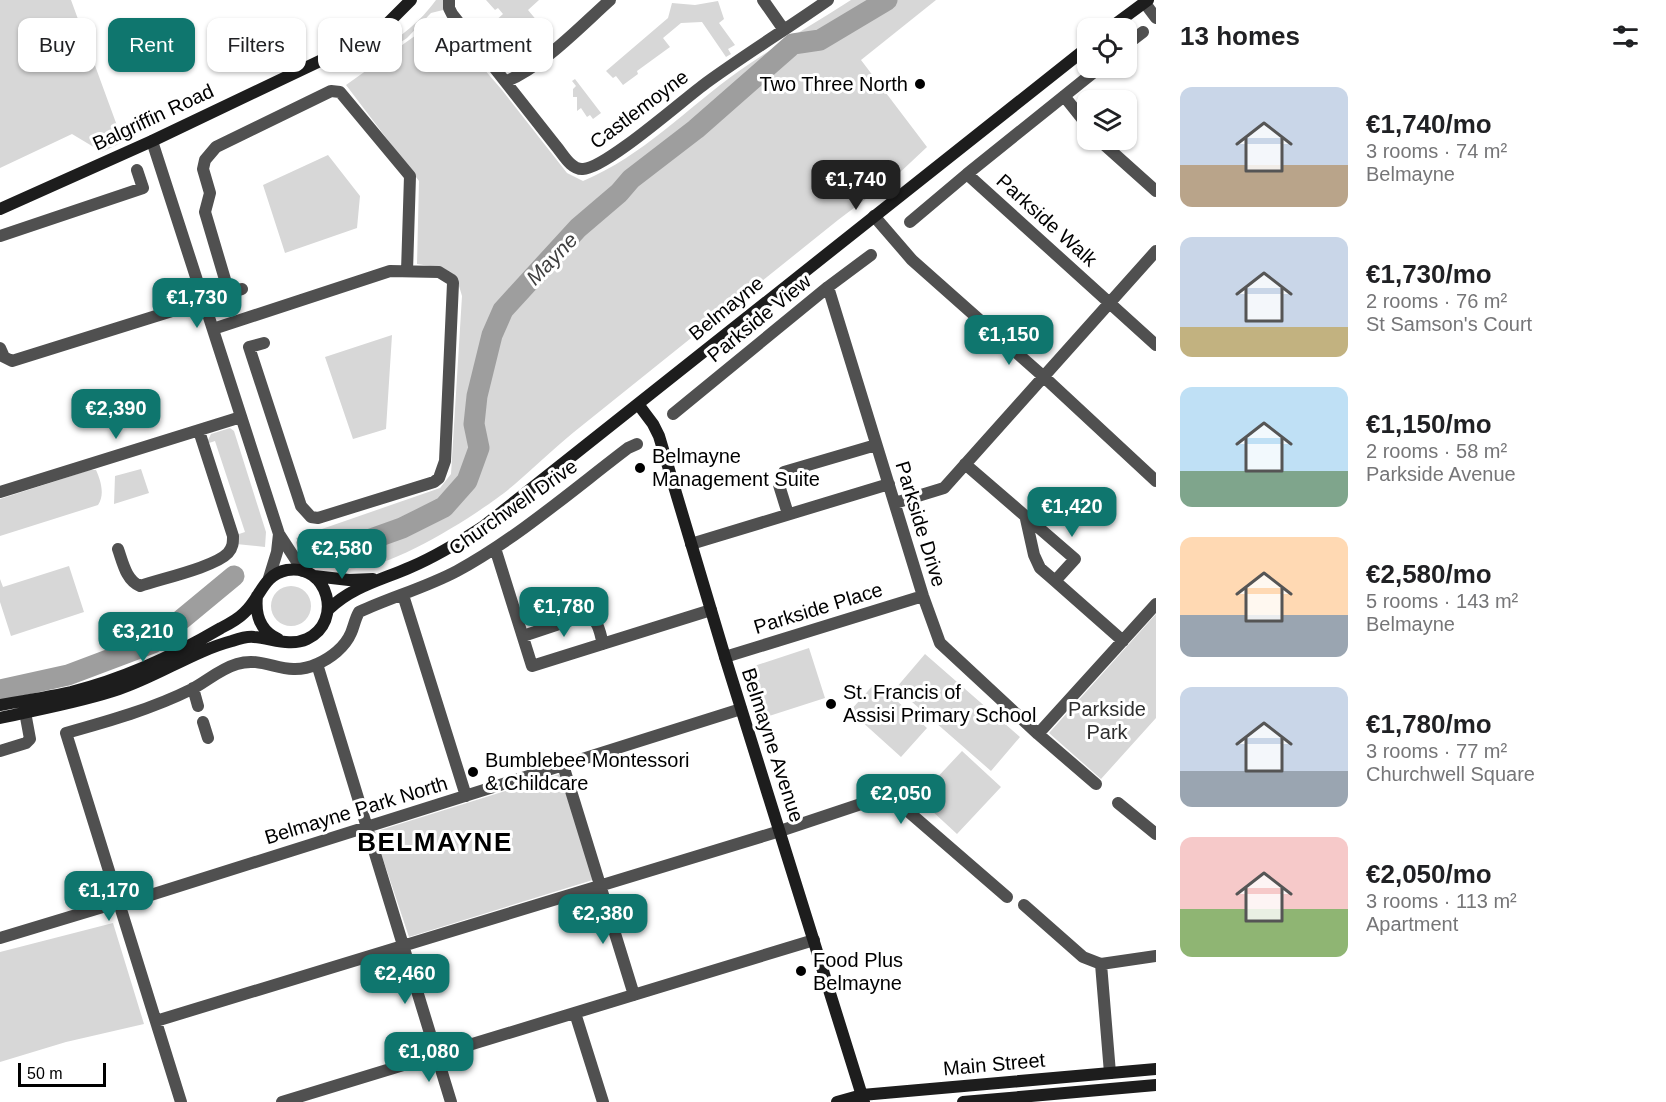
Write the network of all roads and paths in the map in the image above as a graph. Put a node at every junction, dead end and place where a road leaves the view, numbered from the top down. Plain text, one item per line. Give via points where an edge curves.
1 (411, 0) edge
2 (449, 0) edge
3 (610, 0) edge
4 (763, 0) edge
5 (828, 0) edge
6 (1146, 1) edge
7 (1123, 18) edge
8 (1156, 18) edge
9 (784, 30) junction
10 (1143, 32) dead end
11 (1137, 37) edge
12 (1077, 56) edge
13 (1086, 78) edge
14 (507, 81) junction
15 (1064, 96) junction
16 (1077, 112) edge
17 (152, 141) junction
18 (1110, 150) edge
19 (137, 170) dead end
20 (967, 174) junction
21 (1156, 191) edge
22 (0, 209) edge
23 (874, 216) junction
24 (910, 222) dead end
25 (0, 236) edge
26 (1156, 251) edge
27 (871, 255) dead end
28 (407, 271) junction
29 (828, 287) junction
30 (242, 289) dead end
31 (204, 302) junction
32 (1110, 302) junction
33 (213, 329) junction
34 (264, 342) dead end
35 (1156, 345) edge
36 (0, 348) edge
37 (1044, 376) junction
38 (638, 404) junction
39 (673, 414) dead end
40 (241, 417) junction
41 (199, 431) junction
42 (637, 444) dead end
43 (876, 445) junction
44 (965, 464) junction
45 (1156, 481) edge
46 (889, 483) junction
47 (0, 492) edge
48 (895, 503) junction
49 (788, 514) junction
50 (1026, 519) junction
51 (279, 534) junction
52 (691, 544) junction
53 (495, 548) junction
54 (118, 549) dead end
55 (308, 574) junction
56 (269, 578) junction
57 (376, 579) junction
58 (1055, 581) junction
59 (403, 595) junction
60 (257, 596) junction
61 (923, 596) junction
62 (1156, 604) edge
63 (329, 609) junction
64 (711, 610) junction
65 (522, 636) junction
66 (1123, 641) junction
67 (285, 642) junction
68 (603, 644) junction
69 (725, 657) junction
70 (317, 664) junction
71 (193, 688) junction
72 (0, 705) edge
73 (198, 706) dead end
74 (741, 709) junction
75 (26, 712) junction
76 (0, 718) edge
77 (203, 722) dead end
78 (1038, 734) junction
79 (208, 738) dead end
80 (0, 751) edge
81 (563, 765) junction
82 (1096, 784) dead end
83 (465, 796) junction
84 (1118, 803) dead end
85 (1153, 826) edge
86 (367, 827) junction
87 (780, 831) junction
88 (600, 886) junction
89 (1007, 897) dead end
90 (119, 904) junction
91 (1024, 905) dead end
92 (106, 906) dead end
93 (0, 938) edge
94 (814, 940) junction
95 (403, 946) junction
96 (1156, 957) edge
97 (1101, 964) junction
98 (634, 995) junction
99 (575, 1013) junction
100 (156, 1021) junction
101 (436, 1055) junction
102 (1156, 1069) edge
103 (1110, 1073) junction
104 (1156, 1085) edge
105 (863, 1098) edge
106 (181, 1102) edge
107 (282, 1102) edge
108 (450, 1102) edge
109 (603, 1102) edge
110 (837, 1102) edge
111 (963, 1102) edge

1 - 17 street, Balgriffin Road via 382,29
2 - 14 street, Castlemoyne via 452,14
3 - 14 street via 520,76
4 - 9 street
5 - 9 street, Castlemoyne
6 - 7 street
6 - 8 street
9 - 14 street, Castlemoyne via 707,82 633,140 584,170 571,164
10 - 11 street
12 - 23 street, Belmayne
13 - 15 street
15 - 16 street
15 - 20 street
17 - 22 street, Balgriffin Road
17 - 31 street
18 - 21 street
19 - 25 street via 143,188
20 - 24 street, Parkside Walk
20 - 32 street, Parkside Walk
23 - 37 street via 912,260
23 - 38 street, Belmayne
26 - 32 street
27 - 29 street, Parkside View
28 - 30 street via 410,176 340,92 331,91 216,147 205,160 204,176 210,193 205,216 229,293
28 - 33 street via 390,272
28 - 34 street via 439,272 453,283 445,461 434,482 311,517 301,506 249,347
29 - 39 street, Parkside View
29 - 43 street, Parkside Drive
31 - 33 street
31 - 36 street via 12,361 4,357
32 - 35 street, Parkside Walk
32 - 37 street
33 - 40 street
37 - 44 street
37 - 45 street
38 - 52 street, Belmayne Avenue via 659,436
38 - 57 street, Belmayne via 484,526 436,555
40 - 41 street
40 - 51 street
41 - 47 street
41 - 54 street via 233,546 213,562 140,586 128,575
42 - 53 street, Churchwell Drive
43 - 46 street, Parkside Drive
43 - 49 street via 784,472 779,485
44 - 48 street via 944,488
44 - 50 street
46 - 48 street, Parkside Drive
46 - 49 street
48 - 61 street, Parkside Drive
49 - 52 street
50 - 58 street via 1040,568
50 - 58 street via 1075,560
51 - 55 street
51 - 56 street
52 - 64 street, Belmayne Avenue
53 - 59 street, Churchwell Drive via 457,571
53 - 65 street
55 - 56 street, Belmayne via 291,569
55 - 57 street, Belmayne
55 - 63 street via 323,585
56 - 60 street
57 - 63 street, Belmayne via 348,593
58 - 66 street
59 - 70 street, Churchwell Drive via 359,612 343,645
59 - 83 street
60 - 67 street via 258,619 265,630
60 - 72 street via 235,620 150,665 74,691
61 - 69 street, Parkside Place
61 - 78 street, Parkside Drive via 940,643
62 - 66 street
63 - 67 street, Belmayne via 326,621 310,638
64 - 68 street
64 - 69 street, Belmayne Avenue
65 - 68 street via 583,616 597,621
65 - 68 street via 532,666
66 - 78 street
67 - 75 street, Belmayne via 251,636 211,647 118,689
69 - 74 street, Belmayne Avenue
70 - 71 street, Churchwell Drive via 287,670 253,662 237,664
70 - 86 street
71 - 73 street
71 - 90 street, Churchwell Drive via 119,718 66,732
74 - 81 street, Belmayne Park North
74 - 87 street, Belmayne Avenue
75 - 76 street, Belmayne
75 - 80 street via 30,739
77 - 79 street
78 - 82 street, Parkside Drive
81 - 83 street, Belmayne Park North
81 - 88 street
83 - 86 street, Belmayne Park North
84 - 85 street
86 - 90 street, Belmayne Park North
86 - 95 street
87 - 88 street
87 - 89 street via 885,796 895,800
87 - 94 street, Belmayne Avenue
88 - 95 street
88 - 98 street
90 - 100 street
91 - 97 street via 1083,957
92 - 93 street
94 - 98 street
94 - 105 street, Belmayne Avenue
95 - 100 street
95 - 101 street
96 - 97 street
97 - 103 street
98 - 99 street
99 - 101 street
99 - 109 street
100 - 106 street
101 - 107 street
101 - 108 street
102 - 103 street, Main Street
103 - 105 street, Main Street
104 - 111 street, Main Street
105 - 110 street, Main Street

